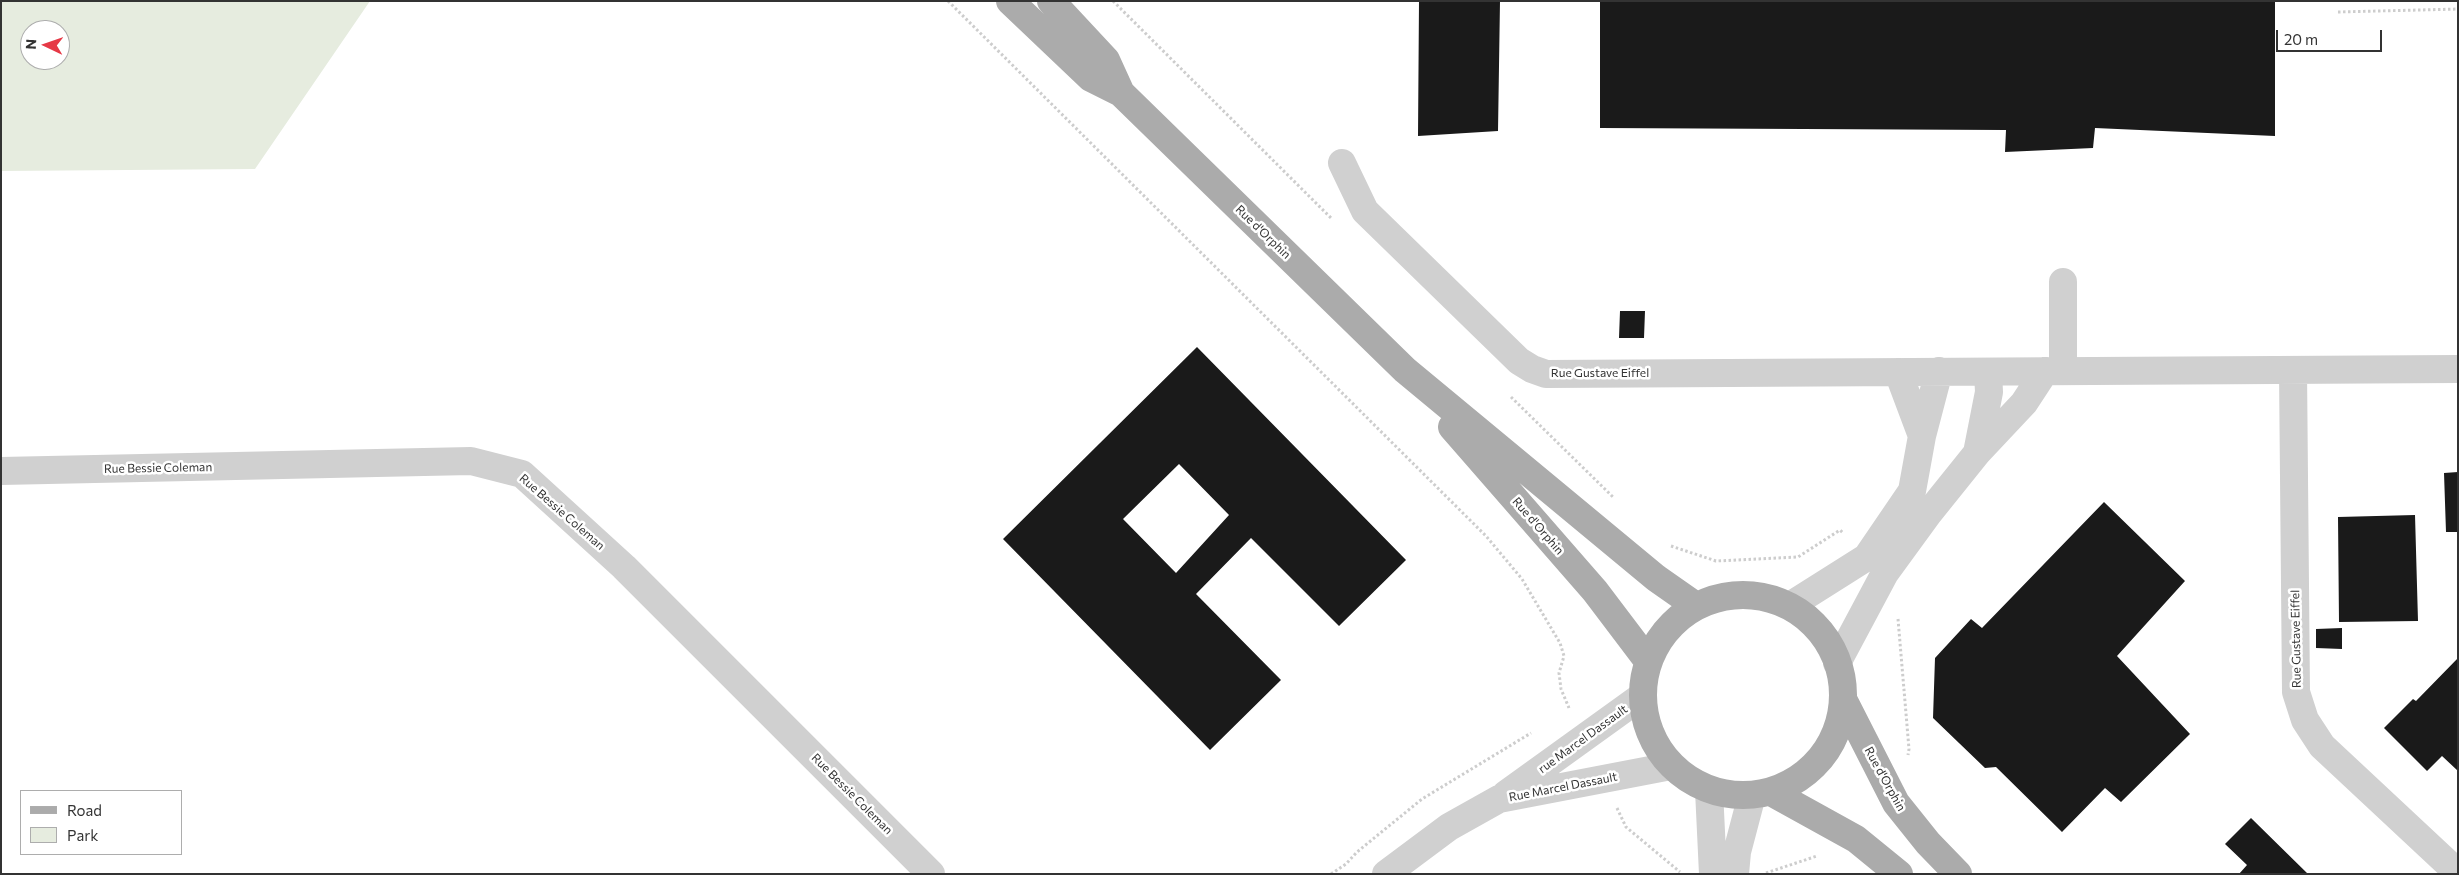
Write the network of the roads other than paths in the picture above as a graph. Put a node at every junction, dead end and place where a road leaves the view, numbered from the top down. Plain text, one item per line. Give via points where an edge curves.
1 (1010, 1) edge
2 (1051, 1) edge
3 (1121, 94) junction
4 (1342, 163) dead end
5 (2062, 282) dead end
6 (2458, 369) edge
7 (1405, 370) junction
8 (2293, 370) junction
9 (1939, 371) junction
10 (2054, 371) junction
11 (1898, 372) junction
12 (1988, 372) junction
13 (1922, 436) junction
14 (1977, 453) junction
15 (1, 471) edge
16 (1791, 605) junction
17 (1696, 606) junction
18 (1648, 661) junction
19 (1837, 663) junction
20 (1642, 696) junction
21 (1843, 699) junction
22 (1671, 766) junction
23 (1709, 790) junction
24 (1761, 794) junction
25 (1499, 799) junction
26 (2458, 873) edge
27 (931, 874) edge
28 (1386, 874) edge
29 (1713, 874) edge
30 (1735, 874) edge
31 (1899, 874) edge
32 (1958, 874) edge

1 - 3 main road, Rue d'Orphin via 1091,78
2 - 3 main road, Rue d'Orphin via 1106,60
3 - 7 main road, Rue d'Orphin
4 - 11 street, Rue Gustave Eiffel via 1365,211 1519,361 1532,369 1546,374
5 - 10 street
6 - 8 street, Rue Gustave Eiffel
7 - 17 main road, Rue d'Orphin via 1656,578
7 - 18 main road, Rue d'Orphin via 1595,591
8 - 10 street, Rue Gustave Eiffel
8 - 26 street, Rue Gustave Eiffel via 2296,692 2305,720 2322,746
9 - 11 street, Rue Gustave Eiffel
9 - 12 street, Rue Gustave Eiffel
9 - 13 street
10 - 12 street, Rue Gustave Eiffel
10 - 14 street
11 - 13 street
12 - 14 street via 1989,392
13 - 16 street via 1912,491 1867,557
14 - 19 street via 1885,573
15 - 27 street, Rue Bessie Coleman via 471,461 522,474 624,567
16 - 17 main road via 1735,595
16 - 19 main road via 1829,644
17 - 18 main road via 1666,629
18 - 20 main road
19 - 21 main road
20 - 22 main road via 1651,735
20 - 25 street, rue Marcel Dassault
21 - 24 main road via 1837,729 1822,757 1799,778
21 - 32 main road, Rue d'Orphin via 1896,803
22 - 23 main road
22 - 25 street, Rue Marcel Dassault
23 - 24 main road via 1740,796
23 - 29 street
24 - 30 street via 1737,852
24 - 31 main road via 1856,839
25 - 28 street, Rue Marcel Dassault via 1448,827

